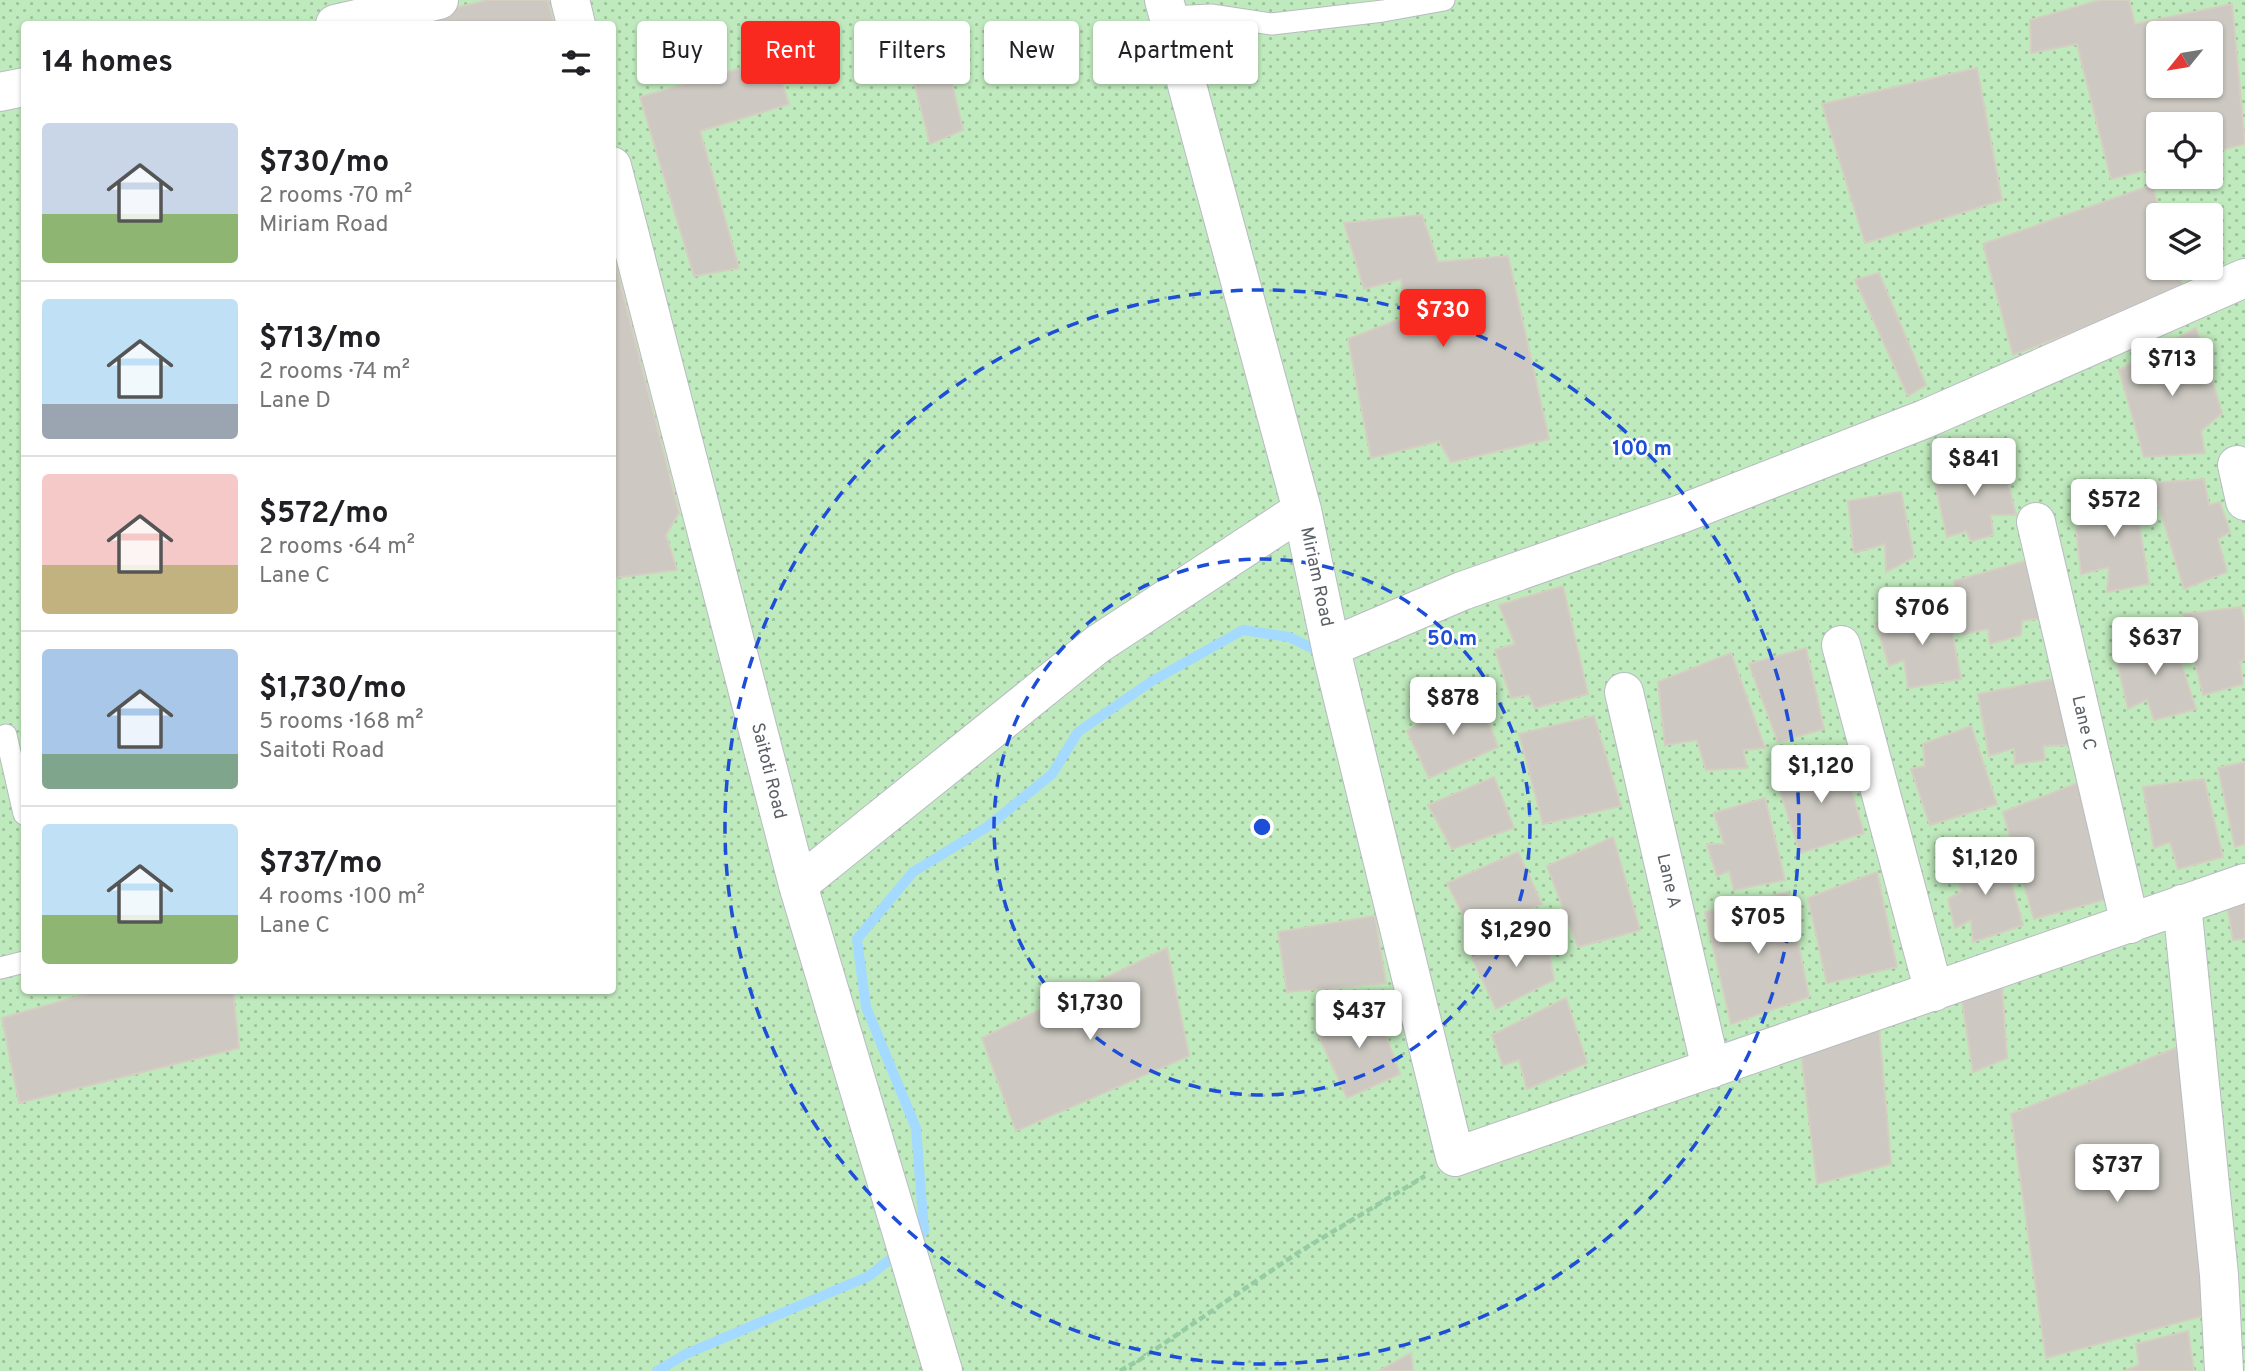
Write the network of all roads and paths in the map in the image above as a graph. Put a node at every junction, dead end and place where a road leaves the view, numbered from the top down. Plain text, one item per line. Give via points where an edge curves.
1 (439, 0) edge
2 (570, 0) edge
3 (1444, 0) edge
4 (1167, 9) edge
5 (345, 15) edge
6 (575, 21) edge
7 (21, 88) edge
8 (0, 92) edge
9 (616, 181) edge
10 (2245, 278) edge
11 (1302, 510) junction
12 (2036, 522) dead end
13 (1841, 645) dead end
14 (1331, 647) junction
15 (1625, 692) dead end
16 (6, 735) dead end
17 (21, 801) edge
18 (2245, 883) edge
19 (798, 885) junction
20 (2182, 904) junction
21 (2130, 924) junction
22 (21, 963) edge
23 (0, 968) edge
24 (1934, 992) junction
25 (1711, 1069) junction
26 (1455, 1157) junction
27 (943, 1371) edge
28 (1120, 1371) edge
29 (2224, 1371) edge

1 - 5 street
2 - 6 street
3 - 4 lane via 1272,24
4 - 11 street, Miriam Road
7 - 8 street
9 - 19 street, Saitoti Road
10 - 14 street via 1925,419 1681,514 1462,591
11 - 14 street, Miriam Road
11 - 19 street via 1098,644
12 - 21 street, Lane C
13 - 24 street
14 - 26 street, Miriam Road
15 - 25 street, Lane A
16 - 17 lane
18 - 20 street
19 - 27 street, Saitoti Road
20 - 21 street
20 - 29 street via 2219,1275
21 - 24 street
22 - 23 lane
24 - 25 street
25 - 26 street
26 - 28 path via 1299,1252

